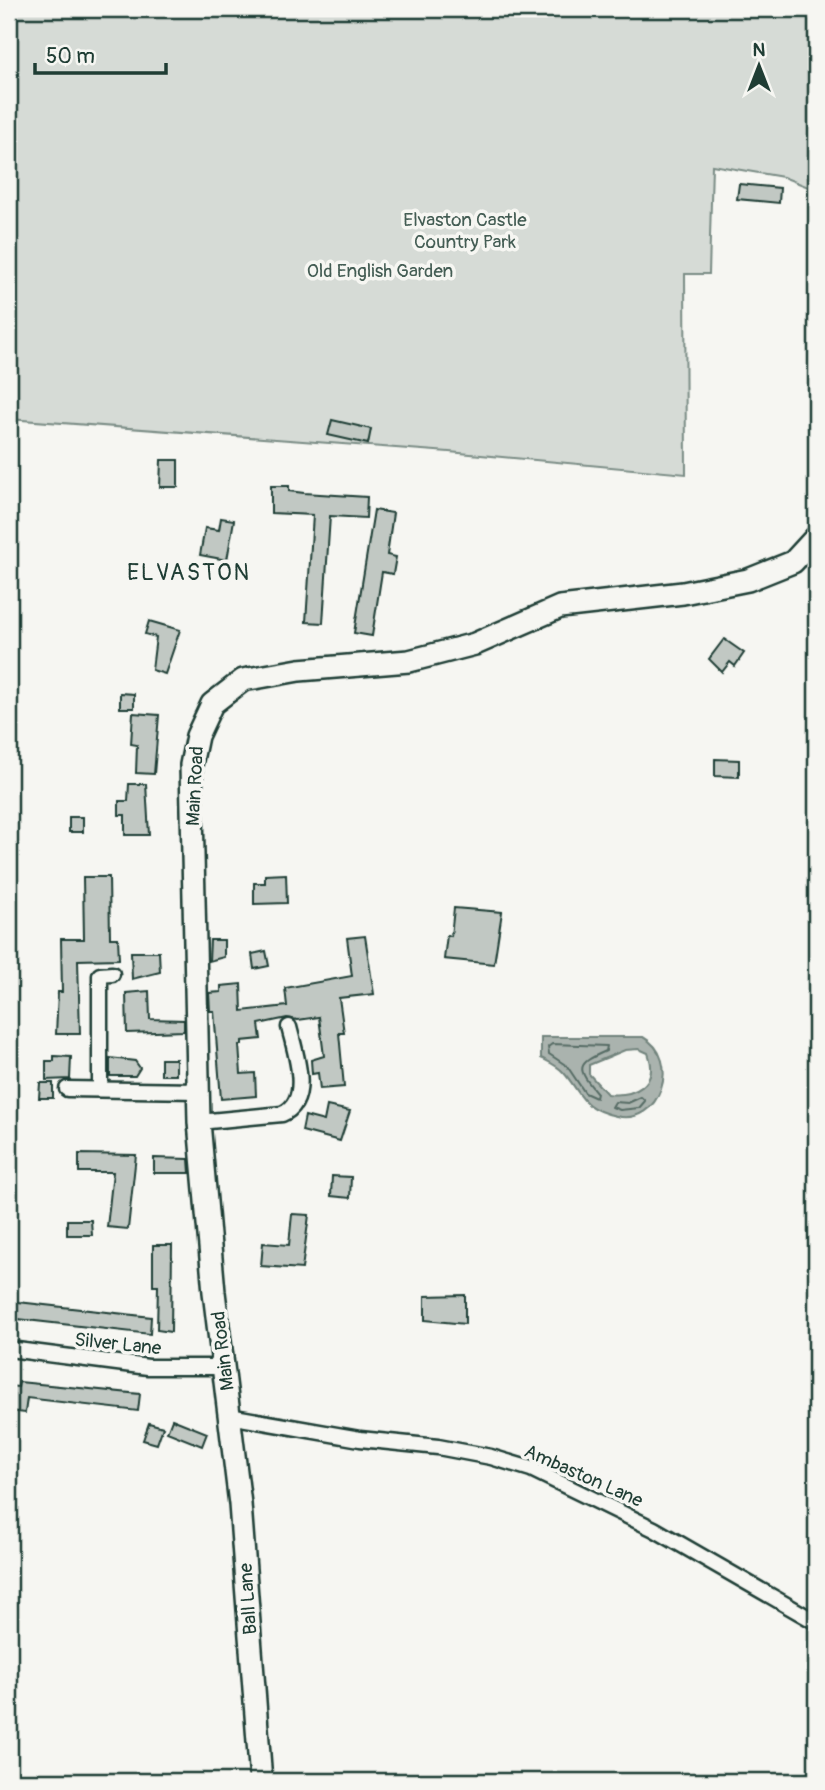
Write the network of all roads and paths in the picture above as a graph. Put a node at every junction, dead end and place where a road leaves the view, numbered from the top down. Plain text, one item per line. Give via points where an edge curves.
1 (816, 537) edge
2 (112, 974) dead end
3 (289, 1027) dead end
4 (67, 1089) dead end
5 (100, 1089) junction
6 (198, 1091) junction
7 (199, 1122) junction
8 (9, 1349) edge
9 (224, 1367) junction
10 (229, 1416) junction
11 (816, 1622) edge
12 (261, 1781) edge

1 - 6 main road, Main Road via 793,562 777,571 706,590 560,607 446,653 259,676 225,692 203,719 191,765
2 - 5 street via 100,975
3 - 7 street via 299,1092 292,1108 282,1114
4 - 5 street
5 - 6 street
6 - 7 main road, Main Road
7 - 9 main road, Main Road
8 - 9 street, Silver Lane via 149,1367
9 - 10 main road, Main Road
10 - 11 street, Ambaston Lane via 360,1439 438,1447 531,1469 654,1529
10 - 12 main road, Ball Lane

